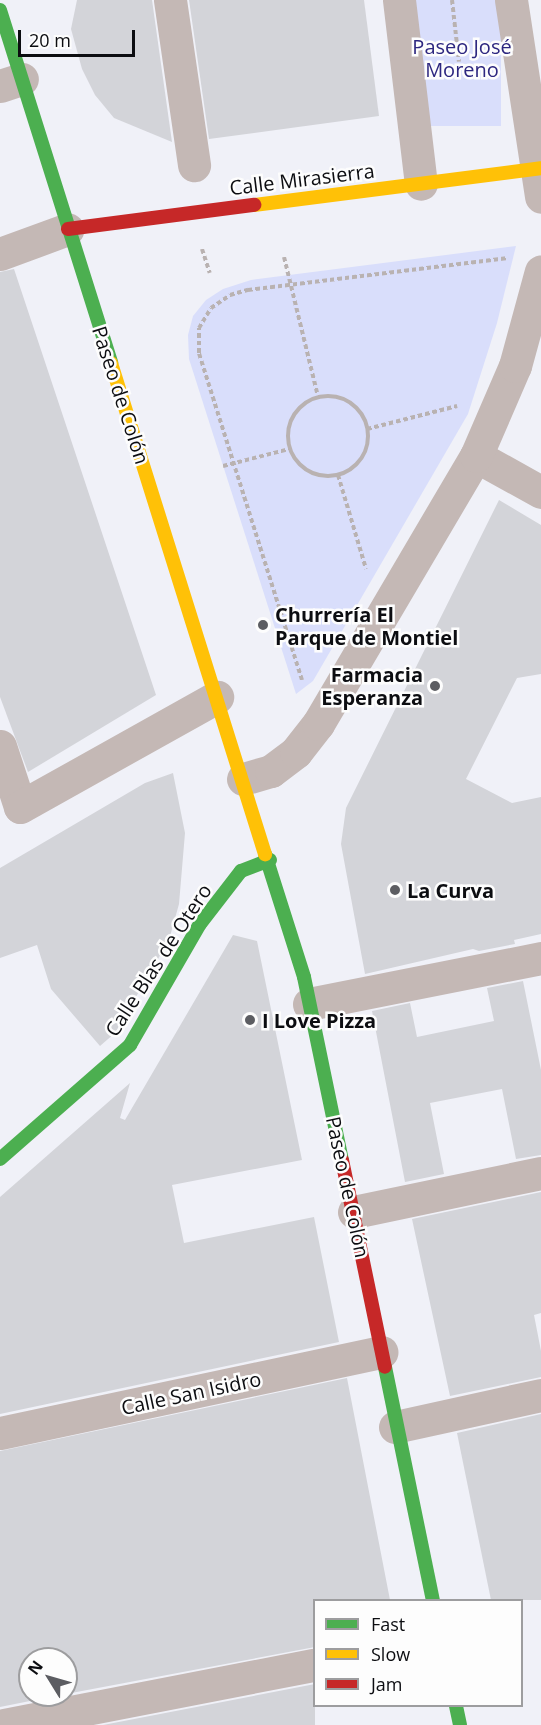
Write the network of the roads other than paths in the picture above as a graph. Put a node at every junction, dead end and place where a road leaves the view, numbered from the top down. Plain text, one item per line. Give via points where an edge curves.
1 (170, 0) edge
2 (399, 0) edge
3 (512, 0) edge
4 (0, 10) edge
5 (11, 83) edge
6 (194, 165) dead end
7 (539, 178) edge
8 (421, 184) junction
9 (68, 229) junction
10 (0, 254) edge
11 (528, 264) edge
12 (476, 456) junction
13 (541, 492) edge
14 (217, 698) junction
15 (0, 746) edge
16 (243, 779) junction
17 (270, 860) junction
18 (540, 962) edge
19 (309, 1004) junction
20 (2, 1150) edge
21 (541, 1173) edge
22 (354, 1212) junction
23 (381, 1352) junction
24 (541, 1395) edge
25 (395, 1427) junction
26 (0, 1433) edge
27 (433, 1599) edge
28 (313, 1665) edge
29 (456, 1707) edge
30 (4, 1725) edge
31 (460, 1725) edge

1 - 6 street
2 - 8 street
3 - 7 street
4 - 5 street, Paseo de Colón
5 - 9 street, Paseo de Colón
7 - 8 street, Calle Mirasierra
8 - 9 street, Calle Mirasierra
9 - 10 street
9 - 14 street, Paseo de Colón
11 - 12 street via 515,366
12 - 13 street
12 - 16 street via 318,724 296,752 271,771
14 - 15 street via 20,807
14 - 16 street, Paseo de Colón
16 - 17 street, Paseo de Colón
17 - 19 street, Paseo de Colón
17 - 20 street, Calle Blas de Otero via 241,871 200,924 130,1045
18 - 19 street
19 - 22 street, Paseo de Colón
21 - 22 street
22 - 23 street, Paseo de Colón
23 - 25 street, Paseo de Colón
23 - 26 street, Calle San Isidro
24 - 25 street
25 - 27 street, Paseo de Colón
28 - 30 street
29 - 31 street

